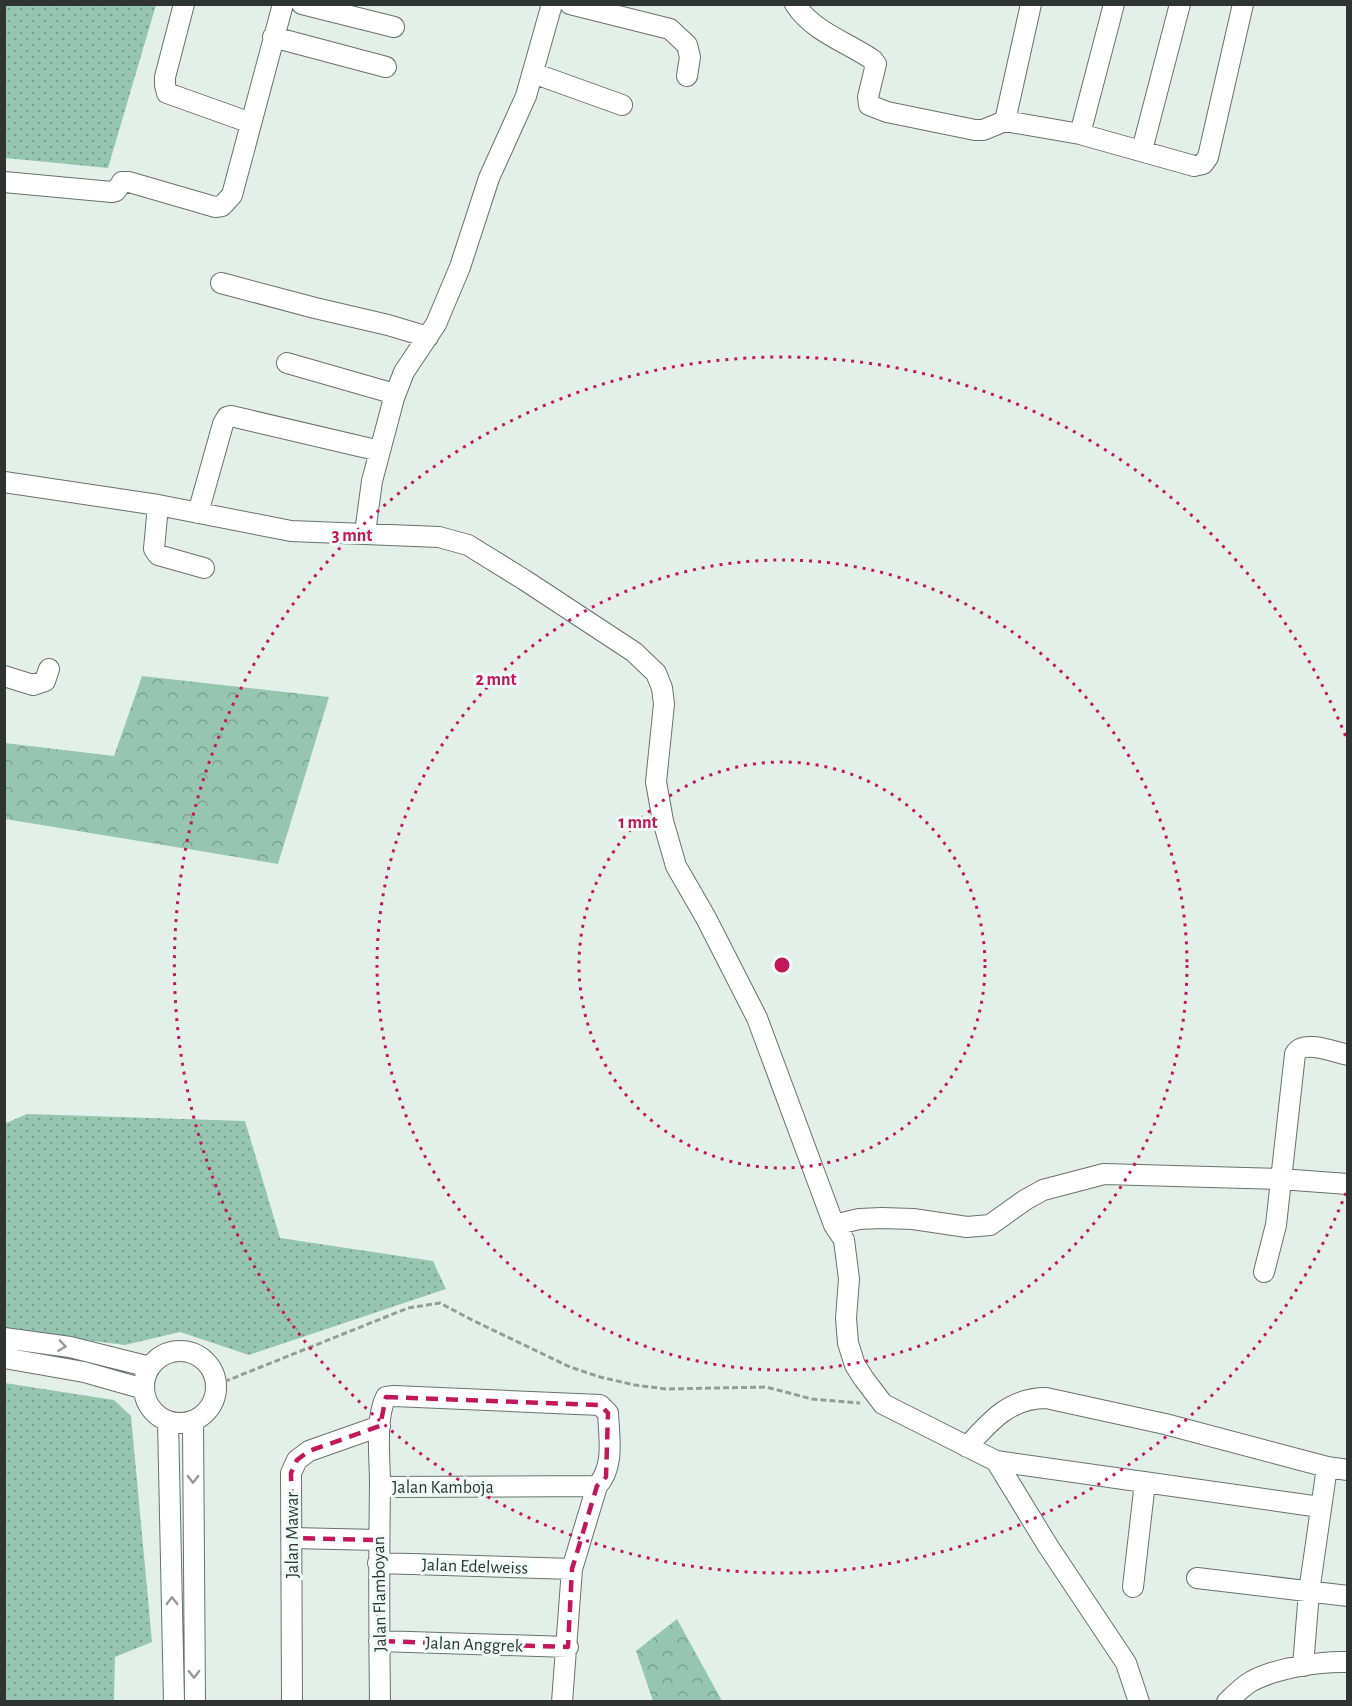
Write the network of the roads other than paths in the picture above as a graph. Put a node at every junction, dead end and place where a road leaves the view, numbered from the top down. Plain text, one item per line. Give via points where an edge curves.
1 (184, 4) edge
2 (283, 4) edge
3 (303, 4) edge
4 (552, 4) edge
5 (570, 4) edge
6 (795, 4) edge
7 (1031, 4) edge
8 (1114, 4) edge
9 (1180, 4) edge
10 (1243, 4) edge
11 (394, 27) dead end
12 (273, 37) junction
13 (386, 67) dead end
14 (533, 73) junction
15 (687, 76) dead end
16 (622, 105) dead end
17 (1005, 121) junction
18 (251, 123) junction
19 (1080, 134) junction
20 (1142, 150) junction
21 (4, 182) edge
22 (221, 283) dead end
23 (428, 337) junction
24 (287, 363) dead end
25 (395, 394) junction
26 (380, 451) junction
27 (4, 482) edge
28 (158, 505) junction
29 (198, 513) junction
30 (365, 533) junction
31 (204, 568) dead end
32 (50, 669) dead end
33 (4, 676) edge
34 (1347, 1055) edge
35 (1280, 1179) junction
36 (1347, 1184) edge
37 (834, 1225) junction
38 (1264, 1272) dead end
39 (4, 1338) edge
40 (4, 1358) edge
41 (150, 1367) junction
42 (144, 1389) junction
43 (168, 1421) junction
44 (193, 1421) junction
45 (380, 1426) junction
46 (967, 1447) junction
47 (996, 1461) junction
48 (1327, 1467) junction
49 (1347, 1470) edge
50 (1145, 1482) junction
51 (597, 1486) junction
52 (380, 1487) junction
53 (1320, 1507) junction
54 (292, 1538) junction
55 (378, 1540) junction
56 (378, 1563) junction
57 (572, 1569) junction
58 (1197, 1578) dead end
59 (1133, 1587) dead end
60 (1309, 1592) junction
61 (1347, 1596) edge
62 (379, 1641) junction
63 (568, 1647) junction
64 (1347, 1662) edge
65 (1303, 1666) junction
66 (174, 1701) edge
67 (195, 1701) edge
68 (292, 1701) edge
69 (380, 1701) edge
70 (562, 1701) edge
71 (1139, 1701) edge
72 (1227, 1701) edge

1 - 18 street via 165,77 167,93
2 - 12 street
3 - 11 street
4 - 14 street
5 - 15 street via 670,29 687,45
6 - 17 street via 820,29 876,64 869,105 975,130
7 - 17 street
8 - 19 street
9 - 20 street
10 - 20 street via 1206,161 1190,165
12 - 13 street
12 - 18 street
14 - 16 street
14 - 23 street via 489,178 460,267
17 - 19 street
18 - 21 street via 232,195 222,206 129,182 122,182 112,192
19 - 20 street
22 - 23 street
23 - 25 street
24 - 25 street
25 - 26 street
26 - 29 street via 227,417
26 - 30 street
27 - 28 street
28 - 29 street
28 - 31 street via 154,549 158,555
29 - 30 street via 291,531
30 - 37 street via 440,537 468,545 634,652 656,673 664,704 656,782 676,866 757,1018
32 - 33 street via 45,681 33,685
34 - 35 street via 1305,1046 1297,1049
35 - 36 street
35 - 37 street via 1104,1174 1043,1190 990,1225 967,1227 882,1218
35 - 38 street via 1276,1225
37 - 46 street via 844,1240 849,1279 848,1343 855,1365 883,1404
39 -> 41 street via 70,1347
40 - 42 street via 84,1372
41 - 42 street
41 - 44 street via 164,1355 183,1351 207,1364 216,1385 214,1399 204,1414
42 - 43 street via 153,1411
43 - 44 street
66 -> 43 street
44 -> 67 street
45 - 51 street, Jalan Kamboja via 381,1405 386,1397 394,1396 600,1405 608,1413 609,1462 606,1477
45 - 52 street, Jalan Kamboja
45 - 54 street, Jalan Mawar via 309,1451 297,1460 291,1473
46 - 47 street
46 - 48 street via 987,1424 1010,1408 1029,1398 1046,1398 1165,1424
47 - 50 street
47 - 71 street via 1126,1663
48 - 49 street
48 - 53 street
50 - 53 street
50 - 59 street
51 - 52 street, Jalan Kamboja
51 - 57 street
52 - 55 street, Jalan Flamboyan
53 - 60 street
54 - 55 street
54 - 68 street, Jalan Mawar
55 - 56 street, Jalan Flamboyan
56 - 57 street, Jalan Edelweiss
56 - 62 street, Jalan Flamboyan
57 - 63 street
58 - 60 street
60 - 61 street
60 - 65 street
62 - 63 street, Jalan Anggrek
62 - 69 street, Jalan Flamboyan
63 - 70 street
64 - 65 street
65 - 72 street via 1252,1681

